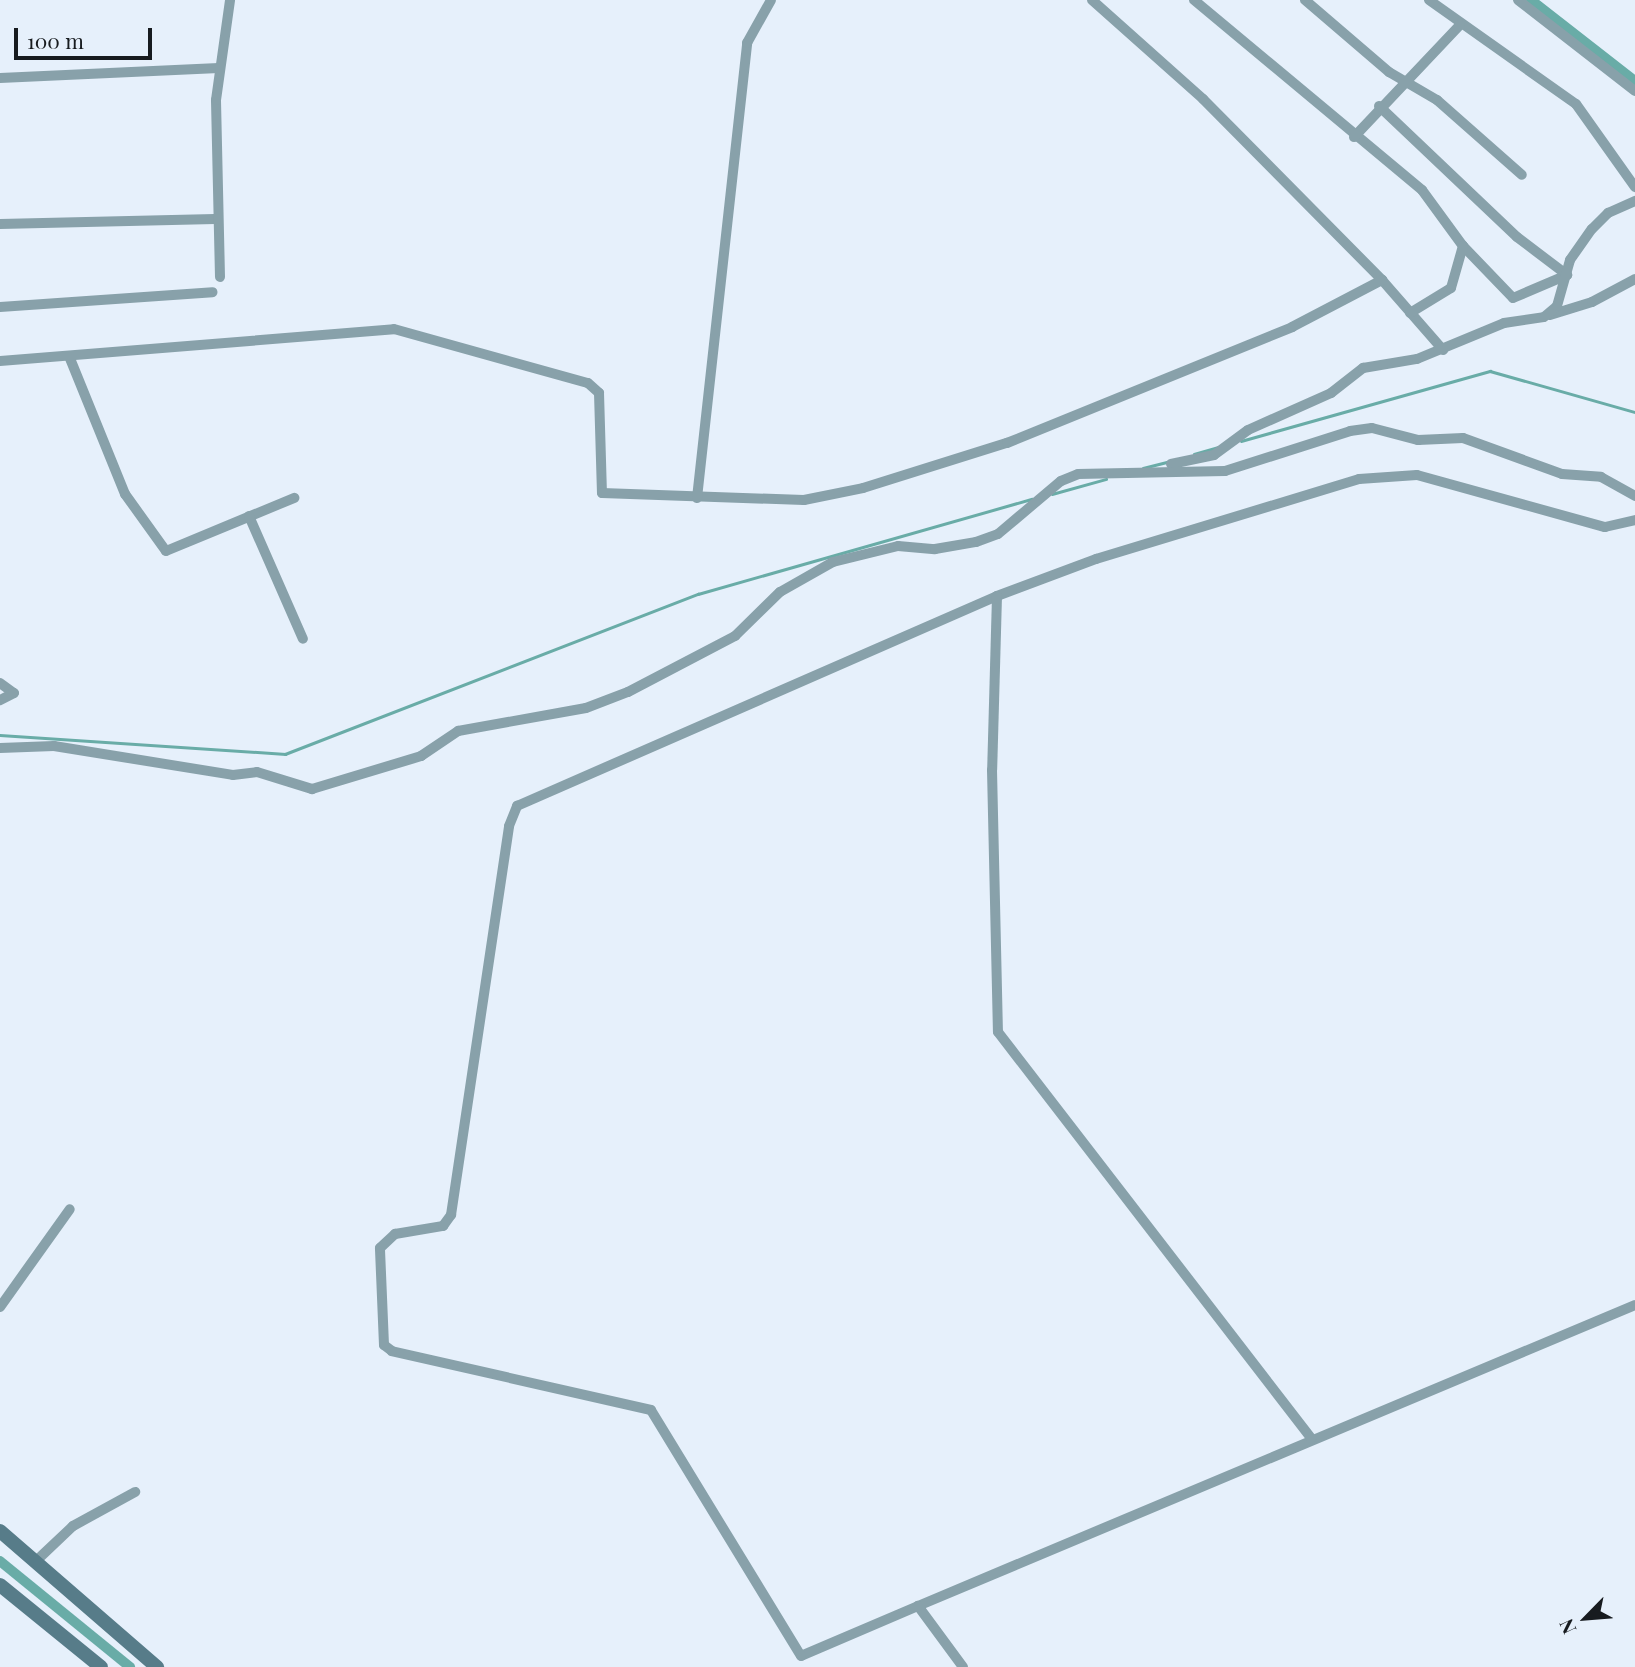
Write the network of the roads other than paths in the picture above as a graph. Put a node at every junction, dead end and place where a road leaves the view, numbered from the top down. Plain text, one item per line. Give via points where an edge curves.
1 (230, 0) edge
2 (771, 0) edge
3 (1194, 0) edge
4 (1305, 0) edge
5 (1429, 0) edge
6 (1518, 0) edge
7 (1100, 2) edge
8 (1460, 25) junction
9 (219, 68) junction
10 (0, 78) edge
11 (1403, 80) junction
12 (1635, 91) edge
13 (1379, 106) junction
14 (1354, 137) junction
15 (1631, 174) edge
16 (1522, 176) dead end
17 (1635, 187) edge
18 (1635, 201) edge
19 (215, 219) junction
20 (0, 224) edge
21 (1464, 246) junction
22 (1567, 275) junction
23 (220, 277) dead end
24 (1382, 279) junction
25 (1635, 279) edge
26 (212, 292) dead end
27 (0, 307) edge
28 (1410, 313) junction
29 (1544, 317) junction
30 (1443, 350) junction
31 (69, 356) junction
32 (0, 361) edge
33 (1155, 470) junction
34 (1635, 496) edge
35 (294, 498) dead end
36 (697, 498) junction
37 (249, 516) junction
38 (1635, 520) edge
39 (997, 596) junction
40 (303, 639) dead end
41 (0, 683) edge
42 (0, 700) edge
43 (0, 748) edge
44 (70, 1209) dead end
45 (1635, 1305) edge
46 (0, 1307) edge
47 (1311, 1438) junction
48 (135, 1492) dead end
49 (0, 1531) edge
50 (36, 1561) junction
51 (0, 1585) edge
52 (918, 1605) junction
53 (101, 1667) edge
54 (157, 1667) edge
55 (963, 1667) edge

1 - 9 street
2 - 36 street via 747,43
3 - 14 street
4 - 11 street
5 - 8 street
6 - 12 street
7 - 24 street
8 - 11 street
8 - 15 street via 1576,104
9 - 10 street
9 - 19 street
11 - 13 street
11 - 16 street via 1437,100
13 - 14 street
13 - 22 street via 1517,237
14 - 21 street via 1422,190
15 - 17 street
18 - 22 street via 1608,213 1592,229 1570,260
19 - 20 street
19 - 23 street
21 - 22 street via 1513,298
21 - 28 street via 1451,288
22 - 29 street via 1557,306
24 - 28 street
24 - 36 street via 1292,327 993,447 863,488 804,500
25 - 29 street via 1592,302
26 - 27 street
28 - 30 street
29 - 30 street via 1504,323
30 - 33 street via 1363,368 1331,393 1248,430 1214,455
31 - 32 street
31 - 36 street via 394,328 588,383 599,393 602,493
31 - 37 street via 125,494 166,551
33 - 34 street via 1225,471 1321,438 1372,428 1418,440 1462,438 1562,474 1601,477
33 - 43 street via 1078,474 1061,481 998,534 976,542 935,549 898,546 833,562 780,592 735,636 657,679 586,709 458,731 421,756 312,789 257,772 221,774 54,746
35 - 37 street
37 - 40 street
38 - 39 street via 1605,527 1417,475 1359,479 1096,559
39 - 47 street via 992,770 998,1032
39 - 52 street via 517,806 509,826 451,1214 430,1231 385,1239 377,1262 380,1333 392,1351 650,1410 802,1656
41 - 42 street via 14,693
44 - 46 street
45 - 47 street
47 - 52 street
48 - 50 street via 74,1526
49 - 50 street
50 - 54 street
51 - 53 street
52 - 55 street

